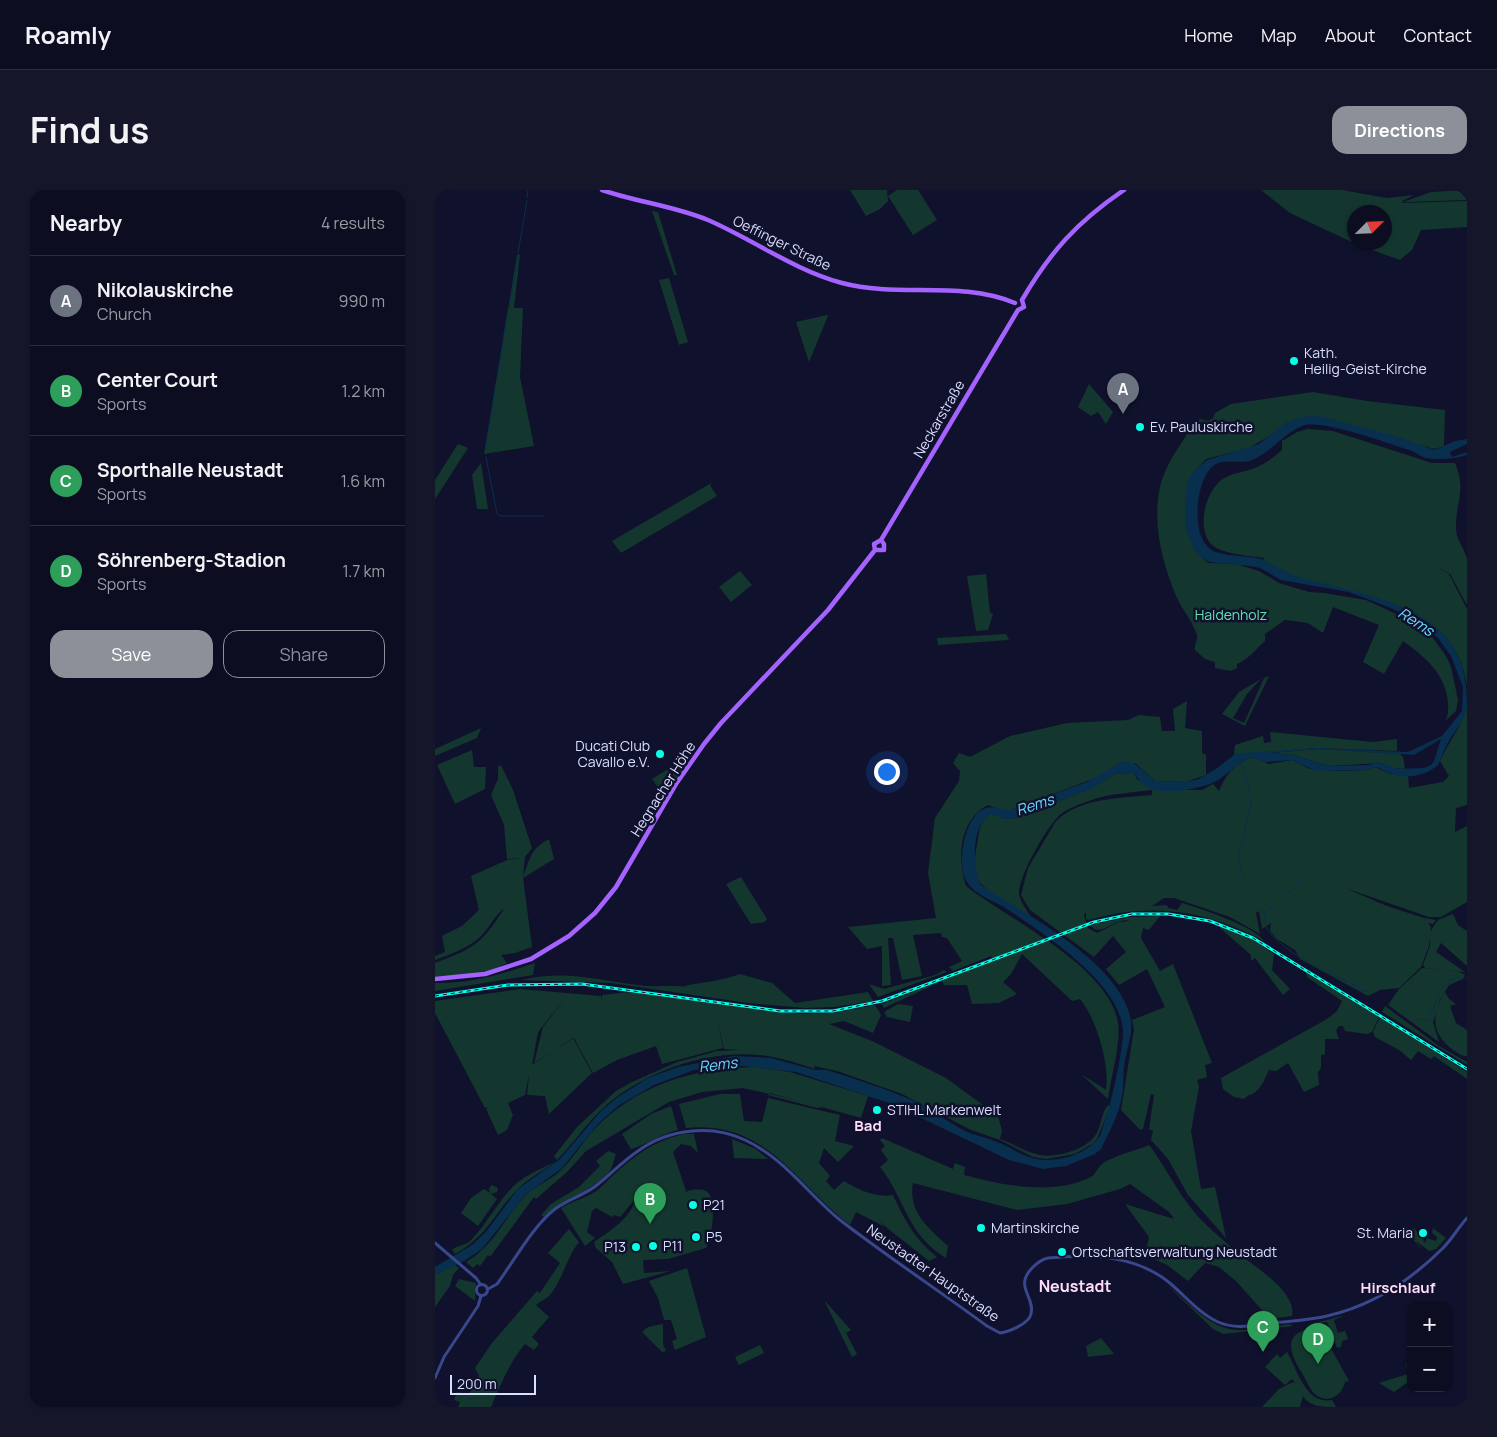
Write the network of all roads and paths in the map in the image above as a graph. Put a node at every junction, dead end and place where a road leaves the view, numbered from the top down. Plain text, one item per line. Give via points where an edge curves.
1 (602, 190) edge
2 (1124, 190) edge
3 (1022, 300) junction
4 (1015, 303) junction
5 (1018, 310) junction
6 (881, 540) junction
7 (875, 550) junction
8 (435, 979) edge
9 (1467, 1218) edge
10 (435, 1243) edge
11 (481, 1285) junction
12 (488, 1289) junction
13 (481, 1296) junction
14 (435, 1378) edge

1 - 4 main road, Oeffinger Straße via 706,219 795,265 843,282 880,289 970,291
2 - 3 main road via 1069,234
3 - 4 main road
3 - 5 main road, Neckarstraße via 1025,307
4 - 5 main road
5 - 6 main road, Neckarstraße
6 - 7 main road via 874,544
6 - 7 main road via 884,550
7 - 8 main road, Hegnacher Höhe via 816,623 704,744 676,784 621,880 595,913 569,936 531,959 485,974
9 - 12 street, Neustadter Hauptstraße via 1443,1247 1398,1284 1364,1304 1333,1315 1231,1326 1212,1319 1164,1278 1131,1262 1117,1258 1048,1258 1036,1265 1025,1279 1030,1317 1013,1329 1000,1333 840,1219 760,1148 735,1136 698,1130 650,1143 595,1187 556,1208 541,1223 497,1284
10 - 11 street
11 - 12 street
11 - 13 street via 477,1291
12 - 13 street via 487,1294
13 - 14 street

